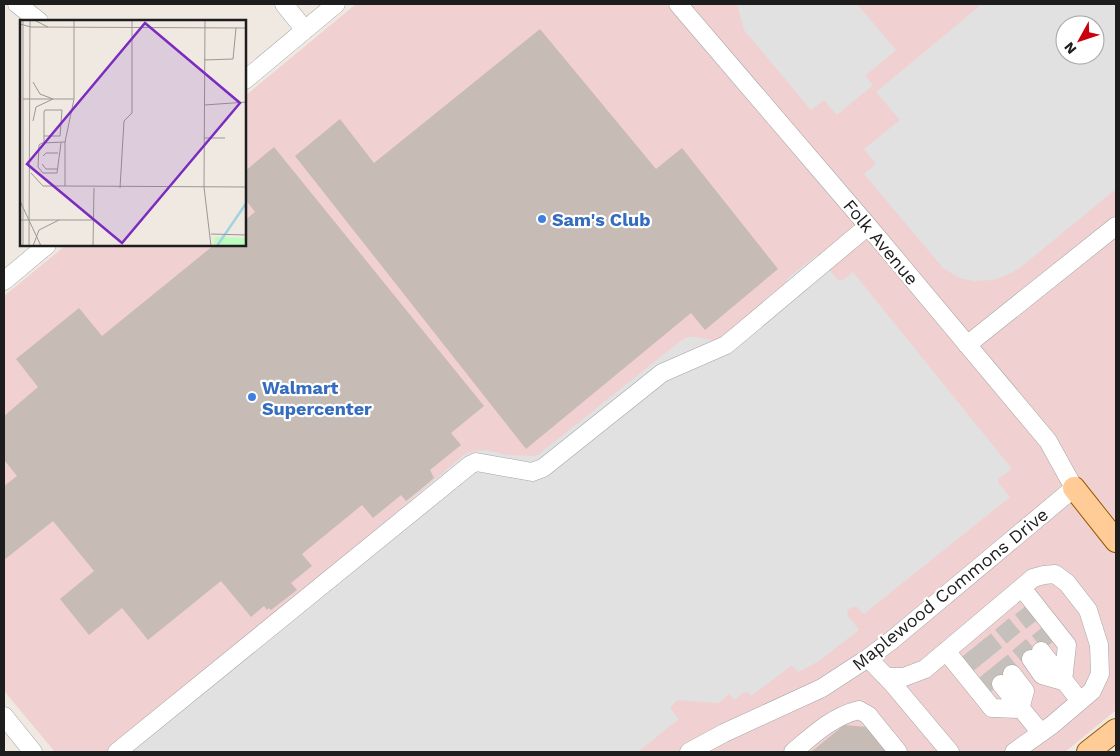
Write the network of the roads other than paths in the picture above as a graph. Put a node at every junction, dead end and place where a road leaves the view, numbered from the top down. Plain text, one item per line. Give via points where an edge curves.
1 (17, 4) edge
2 (284, 4) edge
3 (336, 4) edge
4 (678, 4) edge
5 (38, 20) edge
6 (305, 30) junction
7 (246, 79) edge
8 (868, 226) junction
9 (1116, 226) edge
10 (46, 246) edge
11 (4, 281) edge
12 (967, 345) junction
13 (1074, 488) junction
14 (1116, 542) edge
15 (1010, 607) junction
16 (965, 643) junction
17 (868, 658) junction
18 (886, 677) junction
19 (1063, 680) junction
20 (1080, 701) junction
21 (1020, 709) junction
22 (4, 716) edge
23 (1116, 730) edge
24 (1041, 734) junction
25 (33, 752) edge
26 (117, 752) edge
27 (689, 752) edge
28 (793, 752) edge
29 (898, 752) edge
30 (950, 752) edge
31 (1014, 752) edge
32 (1088, 752) edge

1 - 5 street
2 - 6 street
3 - 6 street
4 - 8 street, Folk Avenue
6 - 7 street
8 - 12 street, Folk Avenue
8 - 26 street via 726,345 662,372 543,468 532,472 476,462 470,465
9 - 12 street
10 - 11 street
12 - 13 street, Folk Avenue via 1048,441
13 - 14 main road
13 - 17 street, Maplewood Commons Drive
15 - 16 street
15 - 19 street via 1067,645
15 - 20 street via 1032,578 1055,574 1067,583 1088,610 1099,645 1100,674 1092,691
16 - 18 street via 914,674
16 - 21 street via 992,708
17 - 18 street
17 - 27 street, Maplewood Commons Drive via 822,688
18 - 30 street
19 - 19 street via 1058,654 1041,651 1042,675
19 - 20 street
20 - 24 street
21 - 21 street via 998,702 1001,683 1025,691
21 - 24 street
22 - 25 street
23 - 32 main road
24 - 31 street
28 - 29 street via 830,722 859,710 868,716

